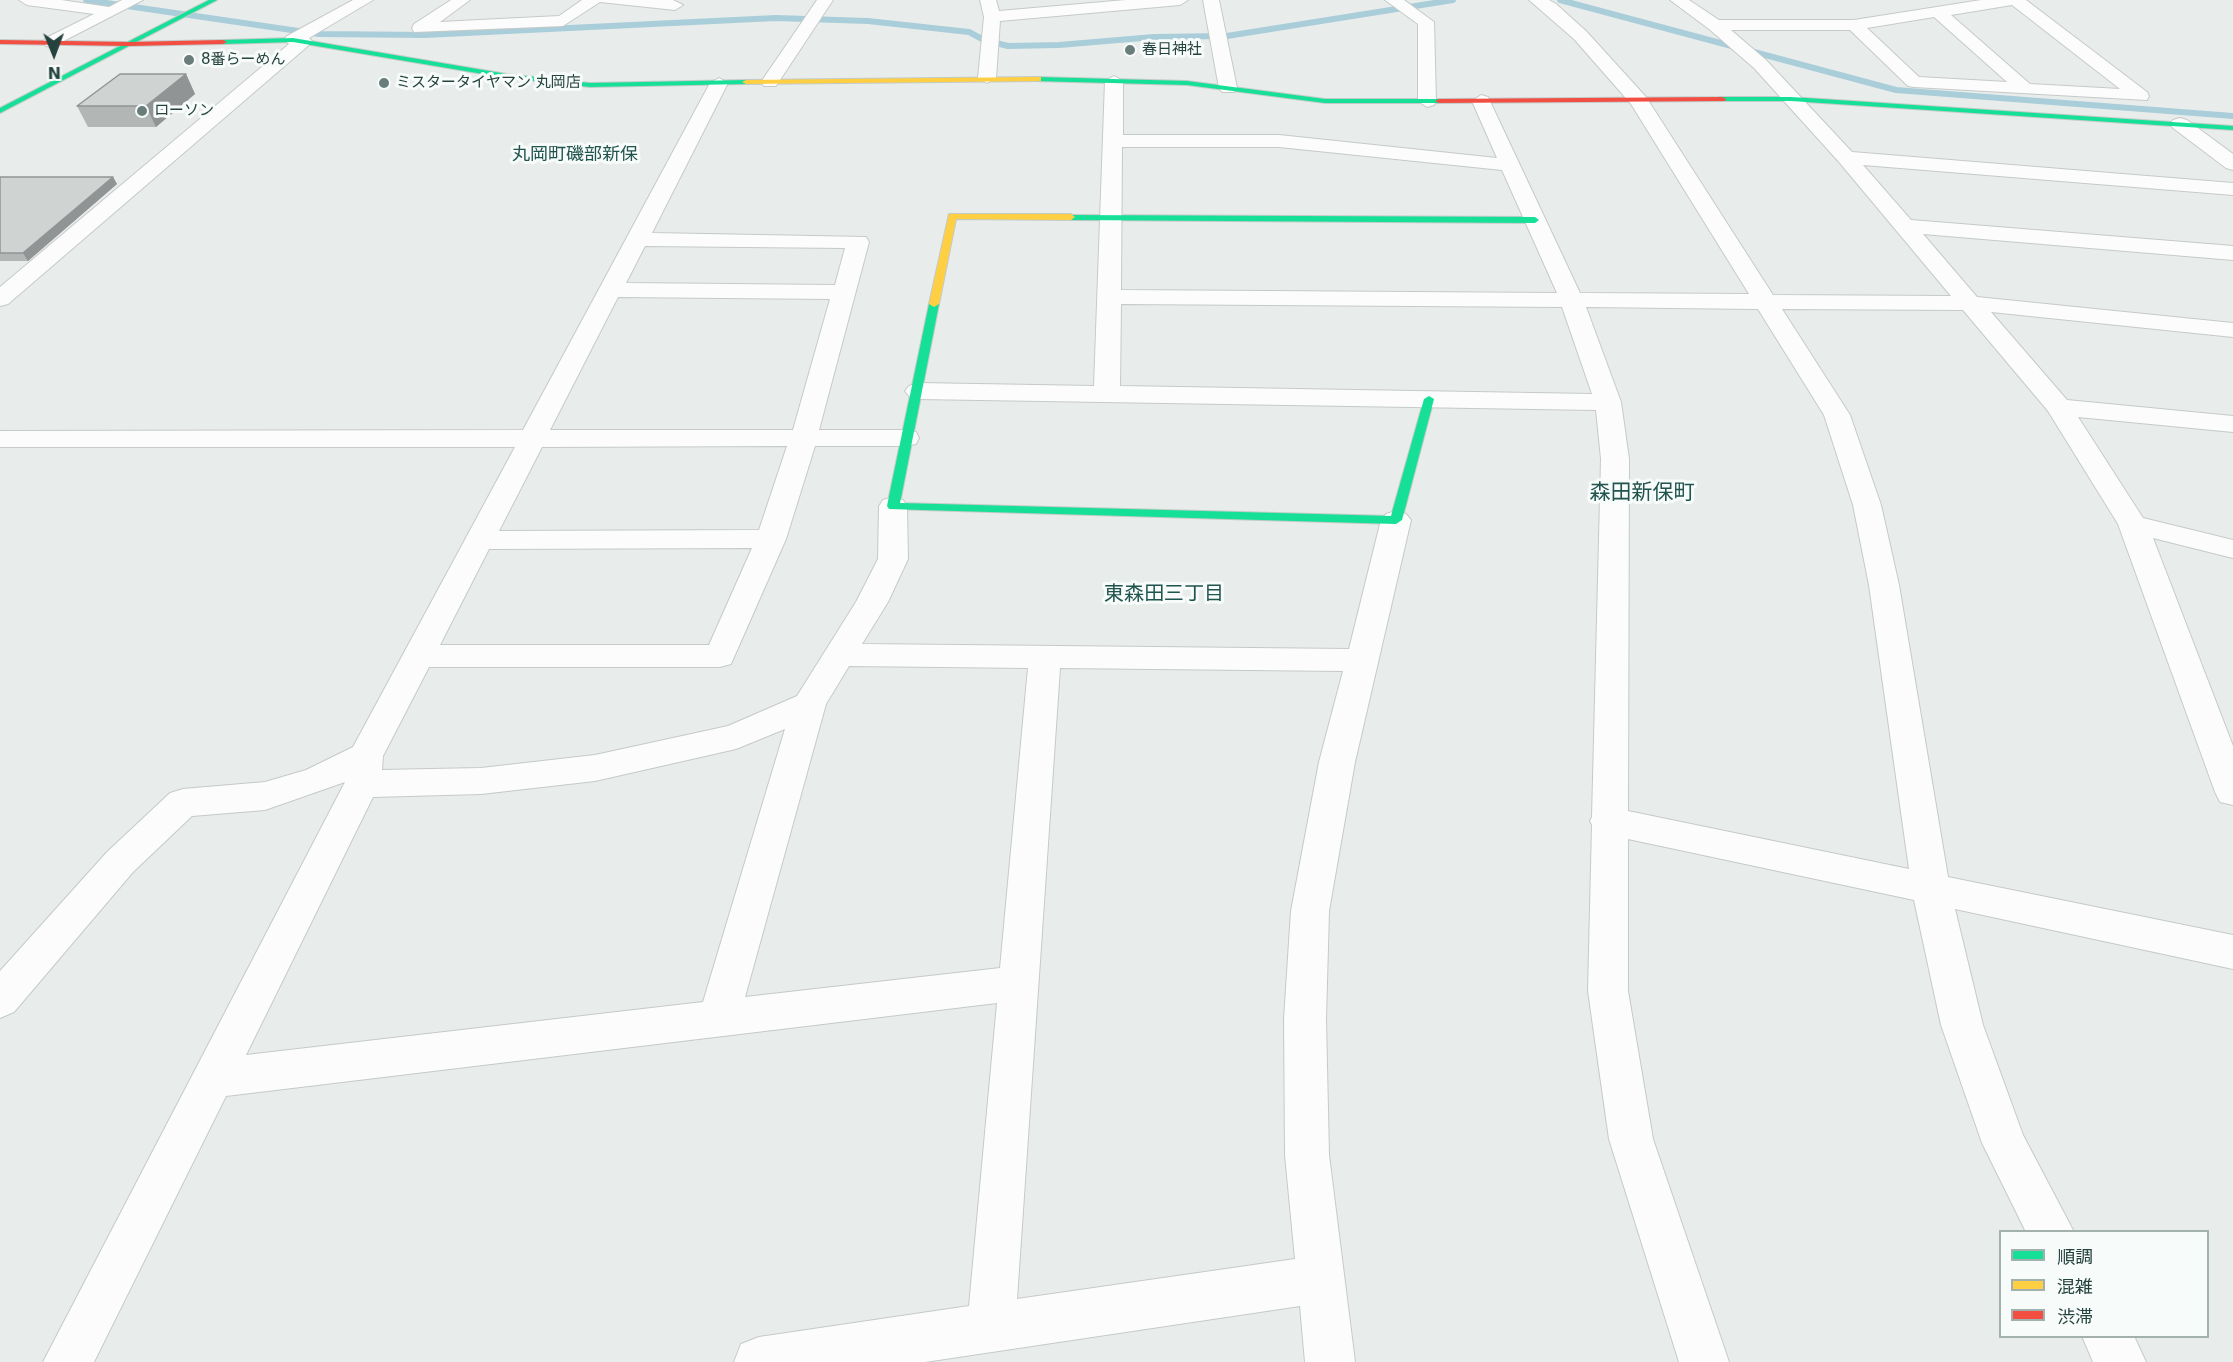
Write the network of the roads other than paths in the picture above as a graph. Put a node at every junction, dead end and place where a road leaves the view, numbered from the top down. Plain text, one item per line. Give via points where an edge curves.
1 (27, 0) edge
2 (214, 0) edge
3 (364, 0) edge
4 (462, 0) edge
5 (593, 0) edge
6 (606, 0) edge
7 (825, 0) edge
8 (988, 0) edge
9 (1180, 0) edge
10 (1211, 0) edge
11 (1393, 0) edge
12 (1538, 0) edge
13 (1678, 0) edge
14 (2014, 0) edge
15 (133, 1) edge
16 (190, 5) edge
17 (674, 8) edge
18 (112, 11) junction
19 (1939, 13) junction
20 (172, 14) junction
21 (992, 17) junction
22 (1715, 25) junction
23 (1854, 25) junction
24 (298, 40) junction
25 (0, 42) edge
26 (52, 42) junction
27 (101, 43) junction
28 (129, 44) junction
29 (987, 78) junction
30 (1114, 81) junction
31 (770, 82) junction
32 (719, 83) junction
33 (20, 84) dead end
34 (1228, 88) junction
35 (2025, 89) junction
36 (1791, 99) junction
37 (1427, 101) junction
38 (1481, 101) junction
39 (1639, 101) junction
40 (0, 111) edge
41 (2180, 124) junction
42 (2233, 128) edge
43 (1113, 141) junction
44 (1846, 158) junction
45 (2233, 164) edge
46 (1510, 165) junction
47 (2233, 189) edge
48 (1111, 218) junction
49 (1535, 220) junction
50 (1902, 226) junction
51 (640, 238) junction
52 (2233, 254) edge
53 (613, 290) junction
54 (842, 292) junction
55 (1109, 297) junction
56 (0, 299) edge
57 (1572, 301) junction
58 (1768, 302) junction
59 (1968, 303) junction
60 (2233, 330) edge
61 (918, 391) junction
62 (1107, 394) junction
63 (1429, 399) junction
64 (1608, 402) junction
65 (2059, 407) junction
66 (2233, 424) edge
67 (535, 437) junction
68 (804, 437) junction
69 (906, 438) junction
70 (0, 439) edge
71 (893, 506) junction
72 (1396, 520) junction
73 (2133, 524) junction
74 (771, 539) junction
75 (480, 540) junction
76 (2233, 549) edge
77 (839, 655) junction
78 (420, 656) junction
79 (1045, 657) junction
80 (1362, 660) junction
81 (808, 704) junction
82 (364, 770) junction
83 (2233, 792) edge
84 (1608, 821) junction
85 (1931, 890) junction
86 (2233, 951) edge
87 (1019, 983) junction
88 (0, 1000) edge
89 (719, 1018) junction
90 (213, 1078) junction
91 (2050, 1230) edge
92 (1320, 1279) junction
93 (991, 1328) junction
94 (2107, 1338) edge
95 (68, 1362) edge
96 (759, 1362) edge
97 (1330, 1362) edge
98 (1704, 1362) edge
99 (2121, 1362) edge

1 - 18 street
2 - 16 main road
3 - 24 street
4 - 5 street via 420,28 563,21
6 - 17 street
7 - 31 street
8 - 21 street
9 - 21 street
10 - 34 street
11 - 37 street via 1426,22
12 - 39 street via 1580,35
13 - 22 street
14 - 19 street
14 - 35 street via 2140,96
15 - 18 street
16 - 20 main road
18 - 26 street
19 - 23 street
19 - 35 street
20 - 27 main road via 150,18
20 - 28 main road
21 - 29 street
22 - 23 street
22 - 36 street via 1760,64
23 - 35 street via 1914,82
24 - 28 main road
24 - 32 main road via 554,82 624,86
24 - 56 street
25 - 26 main road
26 - 27 main road
27 - 28 main road
27 - 33 main road
28 - 40 main road
29 - 30 main road
29 - 31 main road
30 - 34 main road
30 - 43 street
31 - 32 main road
32 - 51 street
34 - 37 main road via 1307,100
36 - 39 main road
36 - 41 main road
36 - 44 street
37 - 38 main road
38 - 39 main road
38 - 46 street
39 - 58 street
41 - 42 main road
41 - 45 street
43 - 46 street via 1279,141
43 - 48 street
44 - 47 street
44 - 50 street
46 - 49 street
48 - 49 main road
48 - 55 street
48 - 61 main road via 952,216
49 - 57 street
50 - 52 street
50 - 59 street
51 - 53 street
51 - 54 street via 858,242
53 - 54 street
53 - 67 street
54 - 68 street
55 - 57 street
55 - 62 street
57 - 58 street
57 - 64 street
58 - 59 street
58 - 85 street via 1837,415 1867,505 1884,585
59 - 60 street
59 - 65 street
61 - 62 street
61 - 69 main road
62 - 63 street
63 - 64 street
63 - 72 main road
64 - 84 street via 1616,459
65 - 66 street
65 - 73 street
67 - 68 street
67 - 70 street
67 - 75 street
68 - 69 street
68 - 74 street
69 - 71 main road
71 - 72 main road
71 - 77 street via 893,559
72 - 80 street
73 - 76 street
73 - 83 street
74 - 75 street
74 - 78 street via 720,656
75 - 78 street
77 - 79 street
77 - 81 street
78 - 82 street
79 - 80 street
79 - 87 street
80 - 92 street via 1310,911 1305,1019 1307,1155
81 - 82 street via 736,736 595,768 481,781
81 - 89 street
82 - 88 street via 265,796 183,803 120,862
82 - 90 street
84 - 85 street
84 - 98 street via 1608,991 1631,1139
85 - 86 street
85 - 91 street via 1962,1025 2004,1143
87 - 89 street
87 - 93 street
89 - 90 street
90 - 95 street
92 - 93 street
92 - 97 street
93 - 96 street
94 - 99 street

